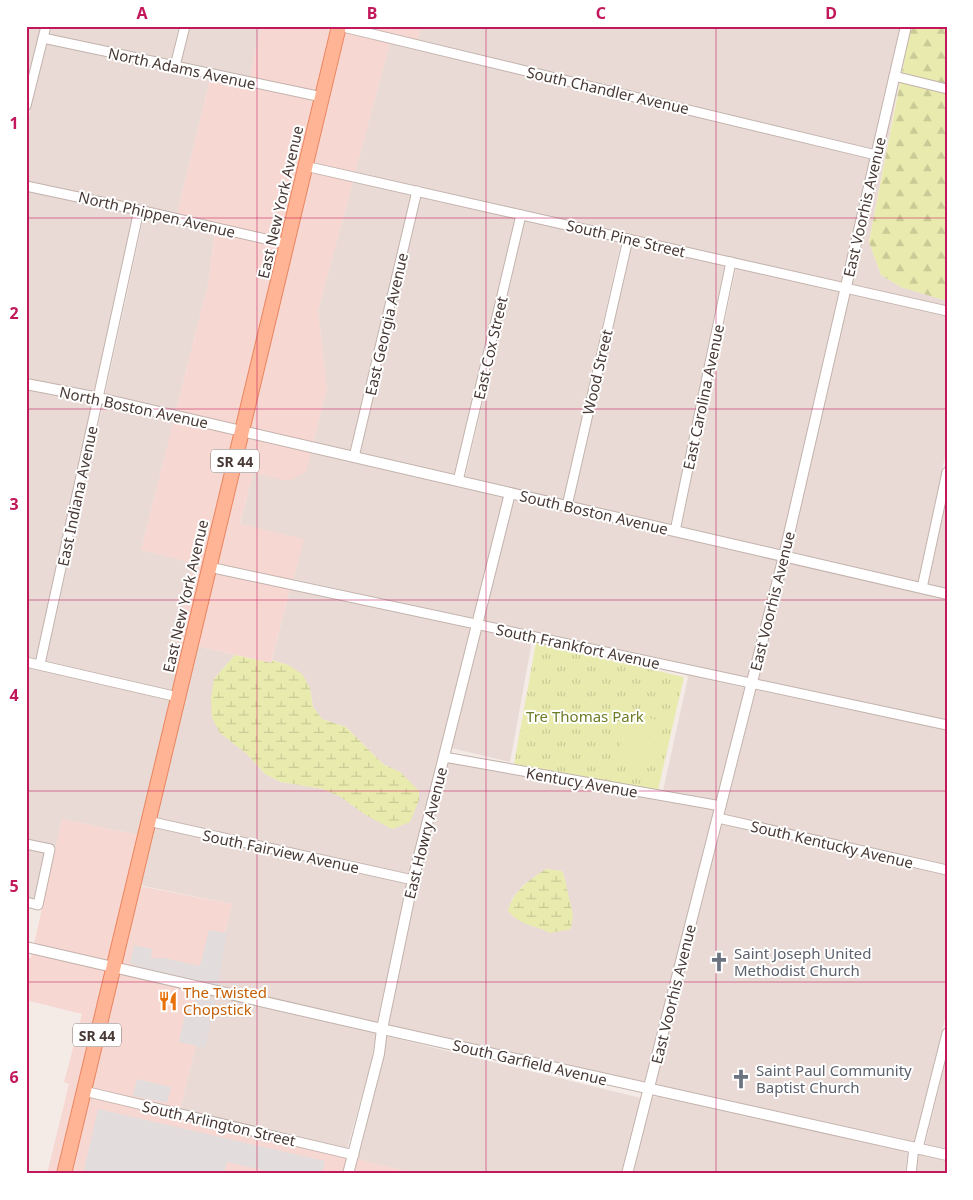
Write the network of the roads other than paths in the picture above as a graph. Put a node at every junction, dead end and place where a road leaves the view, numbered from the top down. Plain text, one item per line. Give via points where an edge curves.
1 (46, 26) edge
2 (185, 26) edge
3 (339, 26) edge
4 (906, 26) edge
5 (43, 38) junction
6 (175, 66) junction
7 (894, 76) junction
8 (947, 88) edge
9 (322, 97) junction
10 (26, 106) edge
11 (876, 155) junction
12 (305, 166) junction
13 (26, 186) edge
14 (417, 191) junction
15 (139, 210) junction
16 (521, 215) junction
17 (628, 239) junction
18 (287, 244) junction
19 (731, 262) junction
20 (845, 288) junction
21 (947, 311) edge
22 (26, 384) edge
23 (99, 398) junction
24 (242, 431) junction
25 (354, 457) junction
26 (947, 472) edge
27 (458, 481) junction
28 (510, 493) junction
29 (567, 506) junction
30 (675, 531) junction
31 (784, 556) junction
32 (209, 567) junction
33 (922, 588) junction
34 (947, 594) edge
35 (478, 624) junction
36 (26, 662) edge
37 (40, 664) junction
38 (752, 684) junction
39 (178, 697) junction
40 (947, 726) edge
41 (444, 757) junction
42 (721, 806) junction
43 (718, 818) junction
44 (148, 821) junction
45 (26, 844) edge
46 (947, 870) edge
47 (413, 880) junction
48 (26, 902) edge
49 (26, 947) edge
50 (114, 966) junction
51 (382, 1029) junction
52 (947, 1033) edge
53 (649, 1089) junction
54 (84, 1091) junction
55 (916, 1148) junction
56 (354, 1155) junction
57 (947, 1155) edge
58 (64, 1174) edge
59 (348, 1174) edge
60 (627, 1174) edge
61 (911, 1174) edge

1 - 5 street
2 - 6 street
3 - 9 main road, East New York Avenue / SR 44
3 - 11 street, South Chandler Avenue
4 - 7 street, East Voorhis Avenue
5 - 6 street, North Adams Avenue
5 - 10 street
6 - 9 street, North Adams Avenue
7 - 8 street
7 - 11 street, East Voorhis Avenue
9 - 12 main road, East New York Avenue / SR 44
11 - 20 street, East Voorhis Avenue
12 - 14 street, South Pine Street
12 - 18 main road, East New York Avenue / SR 44
13 - 15 street, North Phippen Avenue
14 - 16 street, South Pine Street
14 - 25 street, East Georgia Avenue
15 - 18 street, North Phippen Avenue
15 - 23 street, East Indiana Avenue
16 - 17 street, South Pine Street
16 - 27 street, East Cox Street
17 - 19 street, South Pine Street
17 - 29 street, Wood Street
18 - 24 main road, East New York Avenue / SR 44
19 - 20 street, South Pine Street
19 - 30 street, East Carolina Avenue
20 - 21 street, South Pine Street
20 - 31 street, East Voorhis Avenue
22 - 23 street, North Boston Avenue
23 - 24 street, North Boston Avenue
23 - 37 street, East Indiana Avenue
24 - 25 street, South Boston Avenue
24 - 32 main road, East New York Avenue / SR 44
25 - 27 street, South Boston Avenue
26 - 33 street
27 - 28 street, South Boston Avenue
28 - 29 street, South Boston Avenue
28 - 35 street, East Howry Avenue
29 - 30 street, South Boston Avenue
30 - 31 street, South Boston Avenue
31 - 33 street, South Boston Avenue
31 - 38 street, East Voorhis Avenue
32 - 35 street, South Frankfort Avenue
32 - 39 main road, East New York Avenue / SR 44
33 - 34 street, South Boston Avenue
35 - 38 street, South Frankfort Avenue
35 - 41 street, East Howry Avenue
36 - 37 street
37 - 39 street
38 - 40 street, South Frankfort Avenue
38 - 42 street, East Voorhis Avenue
39 - 44 main road, East New York Avenue / SR 44
41 - 42 street, Kentucy Avenue
41 - 47 street, East Howry Avenue
42 - 43 street, East Voorhis Avenue
43 - 46 street, South Kentucky Avenue
43 - 53 street, East Voorhis Avenue
44 - 47 street, South Fairview Avenue
44 - 50 main road, East New York Avenue / SR 44
45 - 48 street via 50,850 38,905
47 - 51 street, East Howry Avenue
49 - 50 street, South Garfield Avenue
50 - 51 street, South Garfield Avenue
50 - 54 main road, East New York Avenue / SR 44
51 - 53 street, South Garfield Avenue
51 - 56 street, East Howry Avenue
52 - 55 street
53 - 55 street, South Garfield Avenue
53 - 60 street, East Voorhis Avenue
54 - 56 street, South Arlington Street
54 - 58 main road, East New York Avenue / SR 44
55 - 57 street, South Garfield Avenue
55 - 61 street
56 - 59 street, East Howry Avenue

